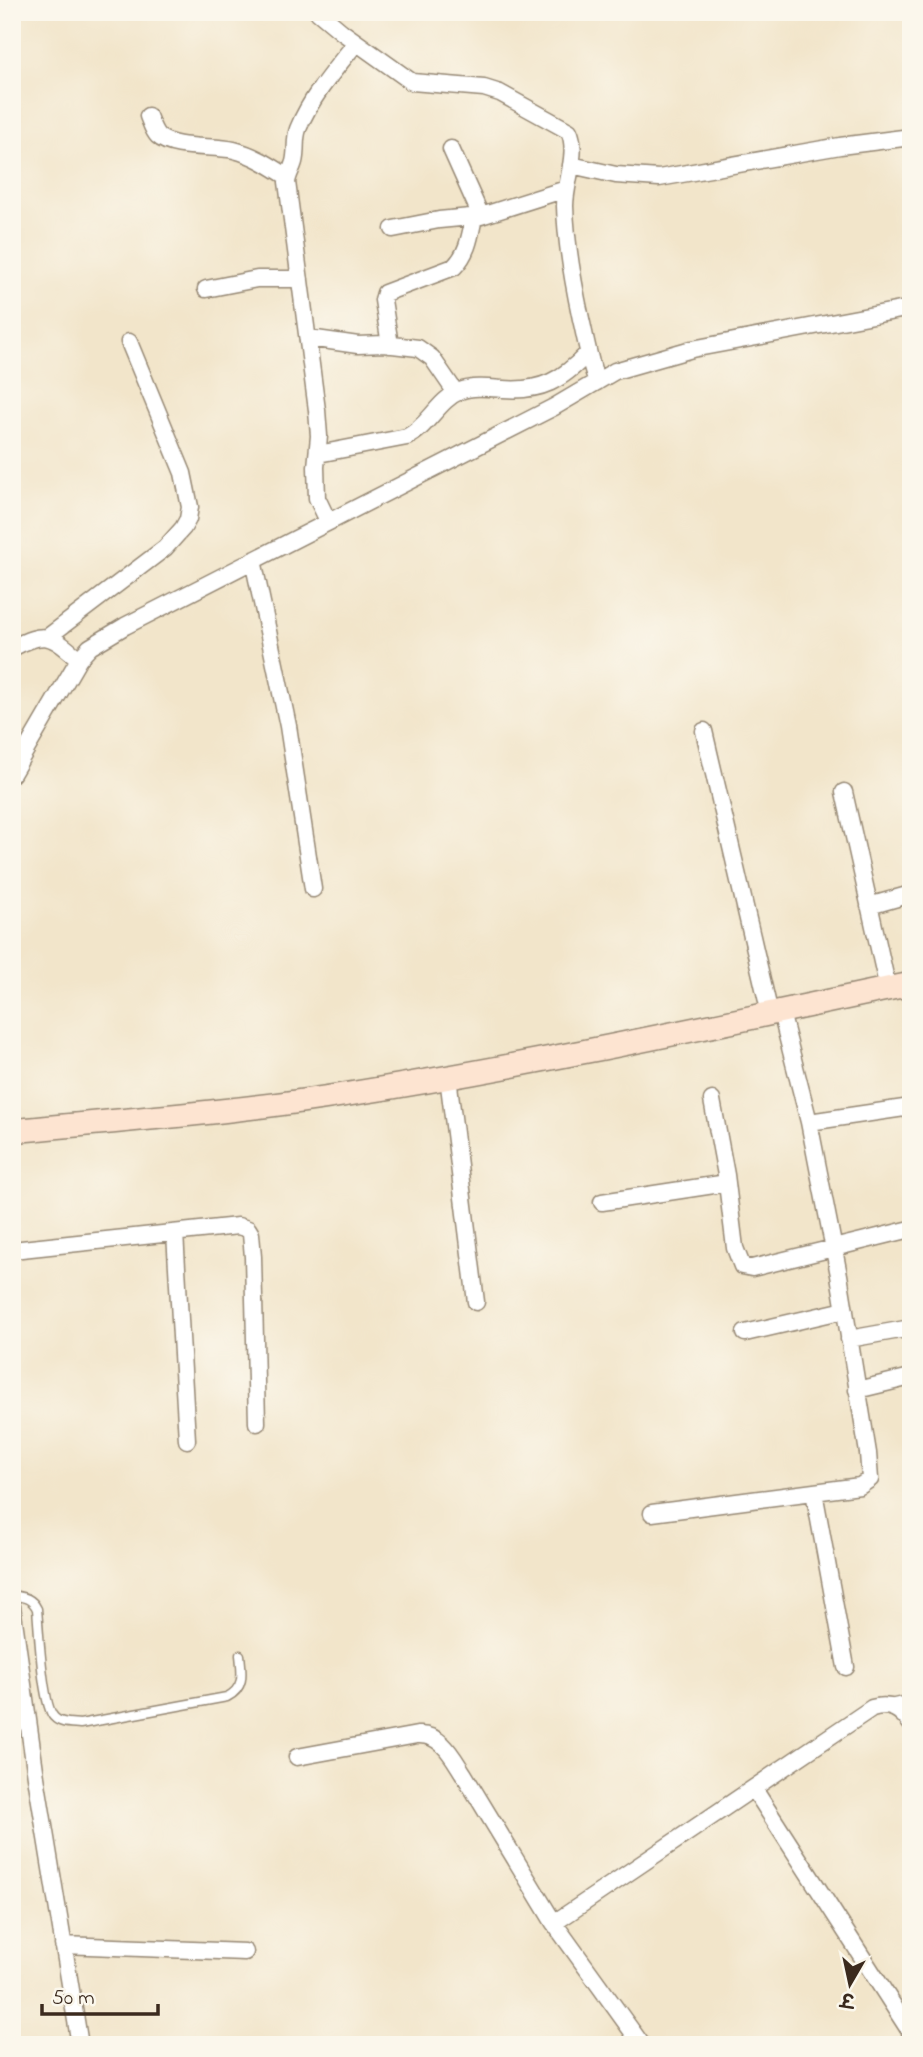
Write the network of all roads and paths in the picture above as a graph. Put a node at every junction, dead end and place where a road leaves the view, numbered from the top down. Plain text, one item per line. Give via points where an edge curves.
1 (318, 12) edge
2 (356, 43) junction
3 (148, 116) dead end
4 (911, 137) edge
5 (451, 149) dead end
6 (570, 166) junction
7 (288, 177) junction
8 (566, 189) junction
9 (478, 217) junction
10 (393, 229) dead end
11 (300, 279) junction
12 (206, 289) dead end
13 (911, 308) edge
14 (309, 338) junction
15 (129, 342) dead end
16 (390, 345) junction
17 (588, 353) junction
18 (595, 377) junction
19 (456, 393) junction
20 (318, 454) junction
21 (324, 514) junction
22 (253, 560) junction
23 (49, 636) junction
24 (12, 648) edge
25 (79, 659) junction
26 (704, 731) dead end
27 (12, 774) edge
28 (844, 792) dead end
29 (313, 889) dead end
30 (911, 894) edge
31 (869, 906) junction
32 (911, 984) edge
33 (888, 989) junction
34 (776, 1014) junction
35 (448, 1077) junction
36 (712, 1100) dead end
37 (911, 1107) edge
38 (809, 1122) junction
39 (12, 1130) edge
40 (727, 1182) junction
41 (602, 1202) dead end
42 (911, 1229) edge
43 (175, 1233) junction
44 (834, 1247) junction
45 (12, 1250) edge
46 (477, 1302) dead end
47 (845, 1310) junction
48 (911, 1328) edge
49 (745, 1333) dead end
50 (849, 1339) junction
51 (911, 1377) edge
52 (857, 1390) junction
53 (257, 1423) dead end
54 (187, 1440) dead end
55 (814, 1492) junction
56 (652, 1513) dead end
57 (12, 1595) edge
58 (12, 1606) edge
59 (240, 1655) dead end
60 (846, 1667) dead end
61 (911, 1699) edge
62 (881, 1706) junction
63 (911, 1724) edge
64 (297, 1757) dead end
65 (754, 1789) junction
66 (554, 1923) junction
67 (64, 1945) junction
68 (245, 1952) dead end
69 (911, 2033) edge
70 (80, 2045) edge
71 (642, 2045) edge

1 - 2 street
2 - 6 street via 412,82 484,88 563,126 571,134
2 - 7 street via 304,116
3 - 7 street via 154,131 167,142 232,150
4 - 6 street via 659,178
5 - 9 street
6 - 8 street
7 - 11 street
8 - 9 street
8 - 17 street via 570,257
9 - 10 street
9 - 16 street via 454,267 385,293
11 - 12 street via 257,279
11 - 14 street
13 - 18 street via 692,349
14 - 16 street
14 - 20 street
15 - 23 street via 183,473 188,519 165,548
16 - 19 street via 425,351
17 - 18 street
17 - 19 street via 564,377 549,384
18 - 21 street via 554,407
19 - 20 street via 407,437
20 - 21 street via 316,475
21 - 22 street
22 - 25 street via 125,626
22 - 29 street via 288,726
23 - 24 street via 36,636
23 - 25 street
25 - 27 street
26 - 34 street
28 - 31 street
30 - 31 street
31 - 33 street
32 - 33 main road
33 - 34 main road
34 - 35 main road
34 - 38 street
35 - 39 main road via 321,1098
35 - 46 street
36 - 40 street
37 - 38 street
38 - 44 street
40 - 41 street
40 - 44 street via 735,1248 742,1266 751,1268
42 - 44 street
43 - 45 street
43 - 53 street via 238,1226 251,1234
43 - 54 street
44 - 47 street
47 - 49 street
47 - 50 street
48 - 50 street
50 - 52 street
51 - 52 street
52 - 55 street via 870,1479 860,1486
55 - 56 street
55 - 60 street
57 - 59 lane via 27,1597 37,1609 46,1697 53,1716 60,1721 80,1724 227,1697 241,1683
58 - 67 street
61 - 62 lane
62 - 63 street via 901,1711
62 - 65 street
64 - 66 street via 424,1734 436,1738 463,1773
65 - 66 street
65 - 69 street
66 - 71 street
67 - 68 street
67 - 70 street

